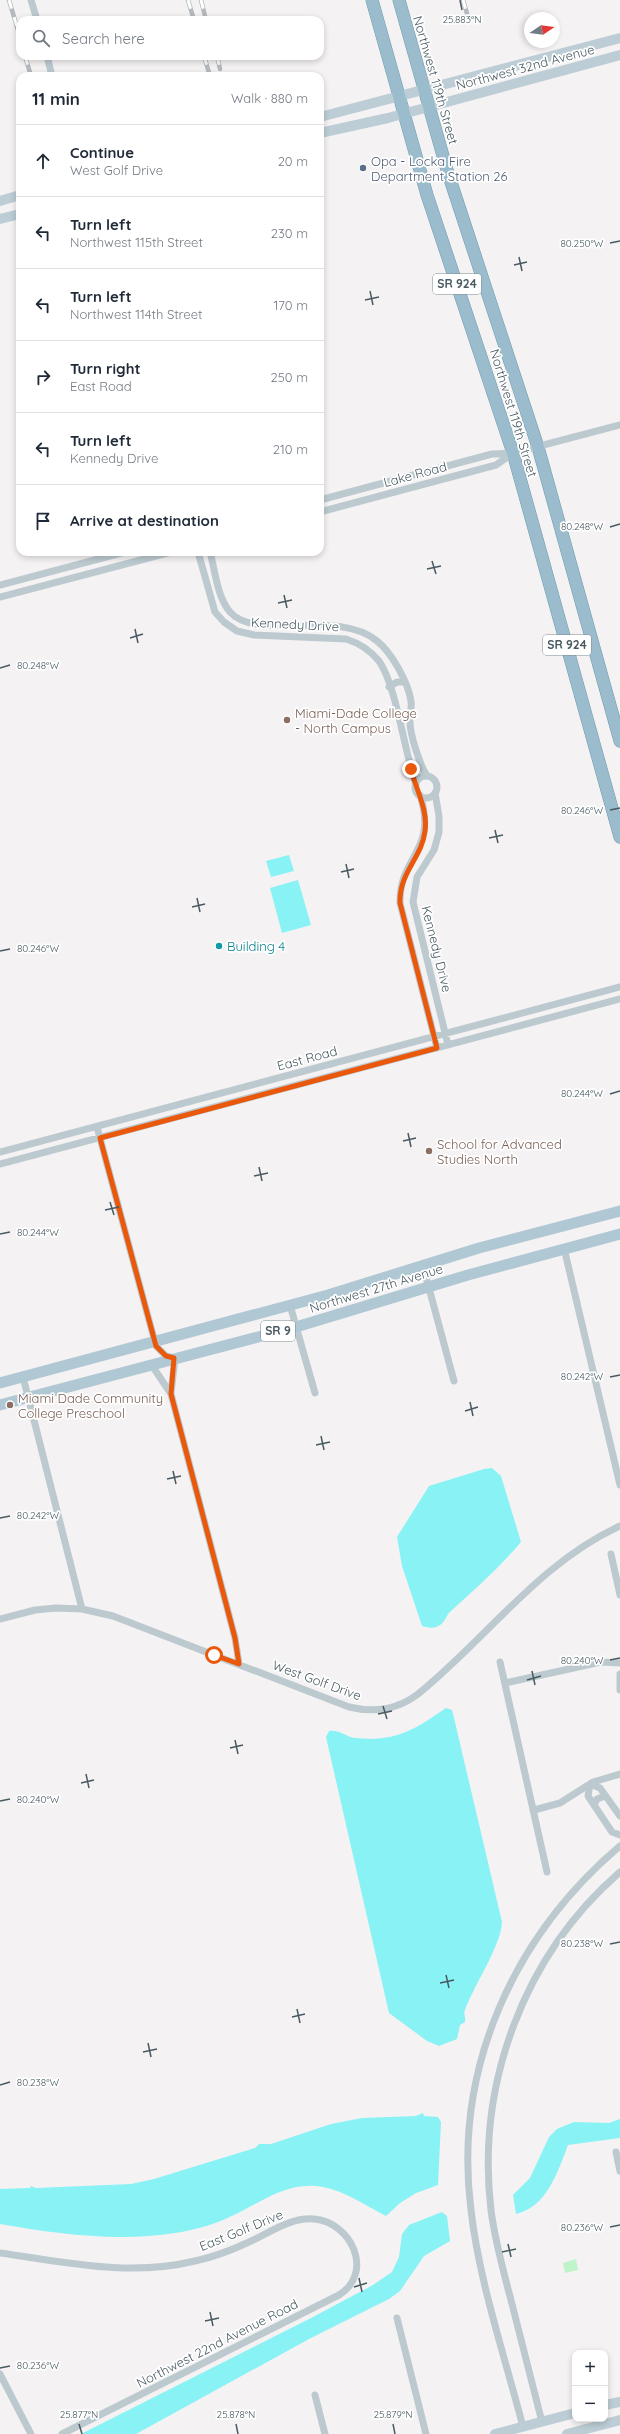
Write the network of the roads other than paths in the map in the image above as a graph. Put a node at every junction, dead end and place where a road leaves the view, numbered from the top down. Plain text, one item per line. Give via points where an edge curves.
1 (32, 0) edge
2 (372, 0) edge
3 (399, 0) edge
4 (36, 16) edge
5 (620, 38) edge
6 (620, 55) edge
7 (48, 60) edge
8 (51, 72) edge
9 (425, 89) junction
10 (400, 96) junction
11 (430, 106) junction
12 (404, 113) junction
13 (324, 115) edge
14 (324, 132) edge
15 (16, 196) edge
16 (0, 201) edge
17 (16, 215) edge
18 (0, 219) edge
19 (620, 425) edge
20 (538, 446) junction
21 (513, 453) junction
22 (324, 499) edge
23 (324, 511) edge
24 (110, 556) edge
25 (156, 556) edge
26 (199, 556) edge
27 (211, 556) edge
28 (0, 585) edge
29 (0, 597) edge
30 (404, 682) junction
31 (389, 687) junction
32 (620, 741) edge
33 (427, 776) junction
34 (416, 784) junction
35 (435, 793) junction
36 (420, 795) junction
37 (620, 837) edge
38 (620, 986) edge
39 (620, 999) edge
40 (446, 1034) junction
41 (434, 1037) junction
42 (448, 1045) junction
43 (437, 1048) junction
44 (97, 1127) junction
45 (100, 1138) junction
46 (0, 1152) edge
47 (0, 1164) edge
48 (620, 1211) edge
49 (620, 1234) edge
50 (564, 1248) junction
51 (423, 1266) junction
52 (429, 1287) junction
53 (290, 1304) junction
54 (296, 1327) junction
55 (154, 1341) junction
56 (174, 1358) junction
57 (151, 1364) junction
58 (23, 1377) junction
59 (454, 1380) dead end
60 (0, 1383) edge
61 (171, 1394) junction
62 (315, 1394) dead end
63 (29, 1398) junction
64 (0, 1406) edge
65 (620, 1485) edge
66 (620, 1526) edge
67 (611, 1554) dead end
68 (620, 1595) edge
69 (82, 1609) junction
70 (0, 1619) edge
71 (500, 1662) dead end
72 (620, 1663) edge
73 (239, 1664) junction
74 (620, 1674) edge
75 (505, 1683) junction
76 (620, 1690) edge
77 (620, 1774) edge
78 (590, 1784) junction
79 (606, 1796) junction
80 (594, 1805) junction
81 (534, 1810) junction
82 (620, 1816) edge
83 (620, 1835) edge
84 (620, 1846) edge
85 (547, 1872) dead end
86 (620, 1872) edge
87 (616, 2152) dead end
88 (620, 2171) edge
89 (0, 2252) edge
90 (355, 2254) joint
91 (397, 2318) dead end
92 (0, 2374) edge
93 (315, 2395) dead end
94 (620, 2402) edge
95 (608, 2404) edge
96 (572, 2414) edge
97 (620, 2420) edge
98 (542, 2422) junction
99 (523, 2427) junction
100 (31, 2434) edge
101 (62, 2434) edge
102 (325, 2434) edge
103 (426, 2434) edge
104 (495, 2434) edge
105 (567, 2434) edge

1 - 4 street
2 - 10 highway, Northwest 119th Street / SR 924
3 - 9 highway, Northwest 119th Street / SR 924
5 - 9 main road, Northwest 32nd Avenue
6 - 11 main road, Northwest 32nd Avenue
7 - 8 street
9 - 10 main road, Northwest 32nd Avenue
9 - 11 highway, Northwest 119th Street / SR 924
10 - 12 highway, Northwest 119th Street / SR 924
10 - 13 main road, Northwest 32nd Avenue
11 - 12 main road, Northwest 32nd Avenue
11 - 20 highway, Northwest 119th Street / SR 924 via 466,230
12 - 14 main road, Northwest 32nd Avenue
12 - 21 highway, Northwest 119th Street / SR 924 via 427,195
15 - 16 main road
17 - 18 main road
19 - 20 street, Lake Road
20 - 21 street, Lake Road
20 - 32 highway, Northwest 119th Street / SR 924
21 - 22 street, Lake Road via 492,454
21 - 23 street, Lake Road via 496,465
21 - 37 highway, Northwest 119th Street / SR 924
24 - 28 street
25 - 29 street
26 - 31 street, Kennedy Drive via 215,612 228,626 247,634 339,638 353,641 377,659
27 - 30 street, Kennedy Drive via 224,602 234,616 249,623 338,625 362,631 377,641 389,654
30 - 31 street via 397,682
30 - 33 street, Kennedy Drive via 411,700 410,723 415,744 421,766
31 - 34 street, Kennedy Drive
33 - 34 street via 419,778
33 - 35 street, Kennedy Drive via 435,781
34 - 36 street, Kennedy Drive via 416,791
35 - 36 street via 428,797
35 - 40 street, Kennedy Drive via 439,816 438,832 434,850 417,877 413,902
36 - 41 street, Kennedy Drive via 426,817 425,832 402,881 400,903
38 - 40 street, East Road
39 - 42 street, East Road
40 - 41 street, East Road
40 - 42 street, Kennedy Drive
41 - 43 street, Kennedy Drive
41 - 44 street, East Road
42 - 43 street, East Road
43 - 45 street, East Road
44 - 45 street
44 - 46 street, East Road
45 - 47 street, East Road
45 - 55 street
48 - 51 main road, Northwest 27th Avenue / SR 9 via 479,1248
49 - 50 main road, Northwest 27th Avenue / SR 9
50 - 52 main road, Northwest 27th Avenue / SR 9
50 - 65 street
51 - 52 street
51 - 53 main road, Northwest 27th Avenue / SR 9
52 - 54 main road, Northwest 27th Avenue / SR 9
52 - 59 street
53 - 54 street
53 - 55 main road, Northwest 27th Avenue / SR 9
54 - 56 main road, Northwest 27th Avenue / SR 9
54 - 62 street
55 - 56 street via 160,1352
55 - 58 main road, Northwest 27th Avenue / SR 9
56 - 57 main road, Northwest 27th Avenue / SR 9
56 - 61 street
57 - 61 street
57 - 63 main road, Northwest 27th Avenue / SR 9
58 - 60 main road, Northwest 27th Avenue / SR 9
58 - 63 street
61 - 73 street via 235,1638
63 - 64 main road, Northwest 27th Avenue / SR 9
63 - 69 street
66 - 73 street, West Golf Drive via 580,1549 553,1569 428,1686 400,1706 375,1710 349,1707
67 - 68 street
69 - 70 street, West Golf Drive via 42,1609
69 - 73 street, West Golf Drive via 139,1624
71 - 75 street
72 - 75 street via 601,1662
74 - 76 street
75 - 81 street
77 - 78 street
78 - 79 street via 600,1788
78 - 80 street via 588,1796
78 - 81 street via 560,1803
79 - 80 street via 597,1799
79 - 82 street
80 - 83 street via 612,1832
81 - 85 street
84 - 99 street via 566,1898 518,1967 491,2028 473,2098 468,2157 473,2224 479,2257
86 - 98 street via 590,1901 569,1927 532,1984 506,2046 492,2108 488,2168 494,2228
87 - 88 street
89 - 90 street, East Golf Drive via 96,2267 164,2266 216,2255 308,2218 326,2221 337,2227 347,2238
90 - 101 street, Northwest 22nd Avenue Road via 355,2278 350,2287 339,2295
91 - 103 street
92 - 100 street
93 - 102 street
94 - 95 main road
96 - 98 main road
97 - 105 main road
98 - 99 main road
99 - 104 main road

